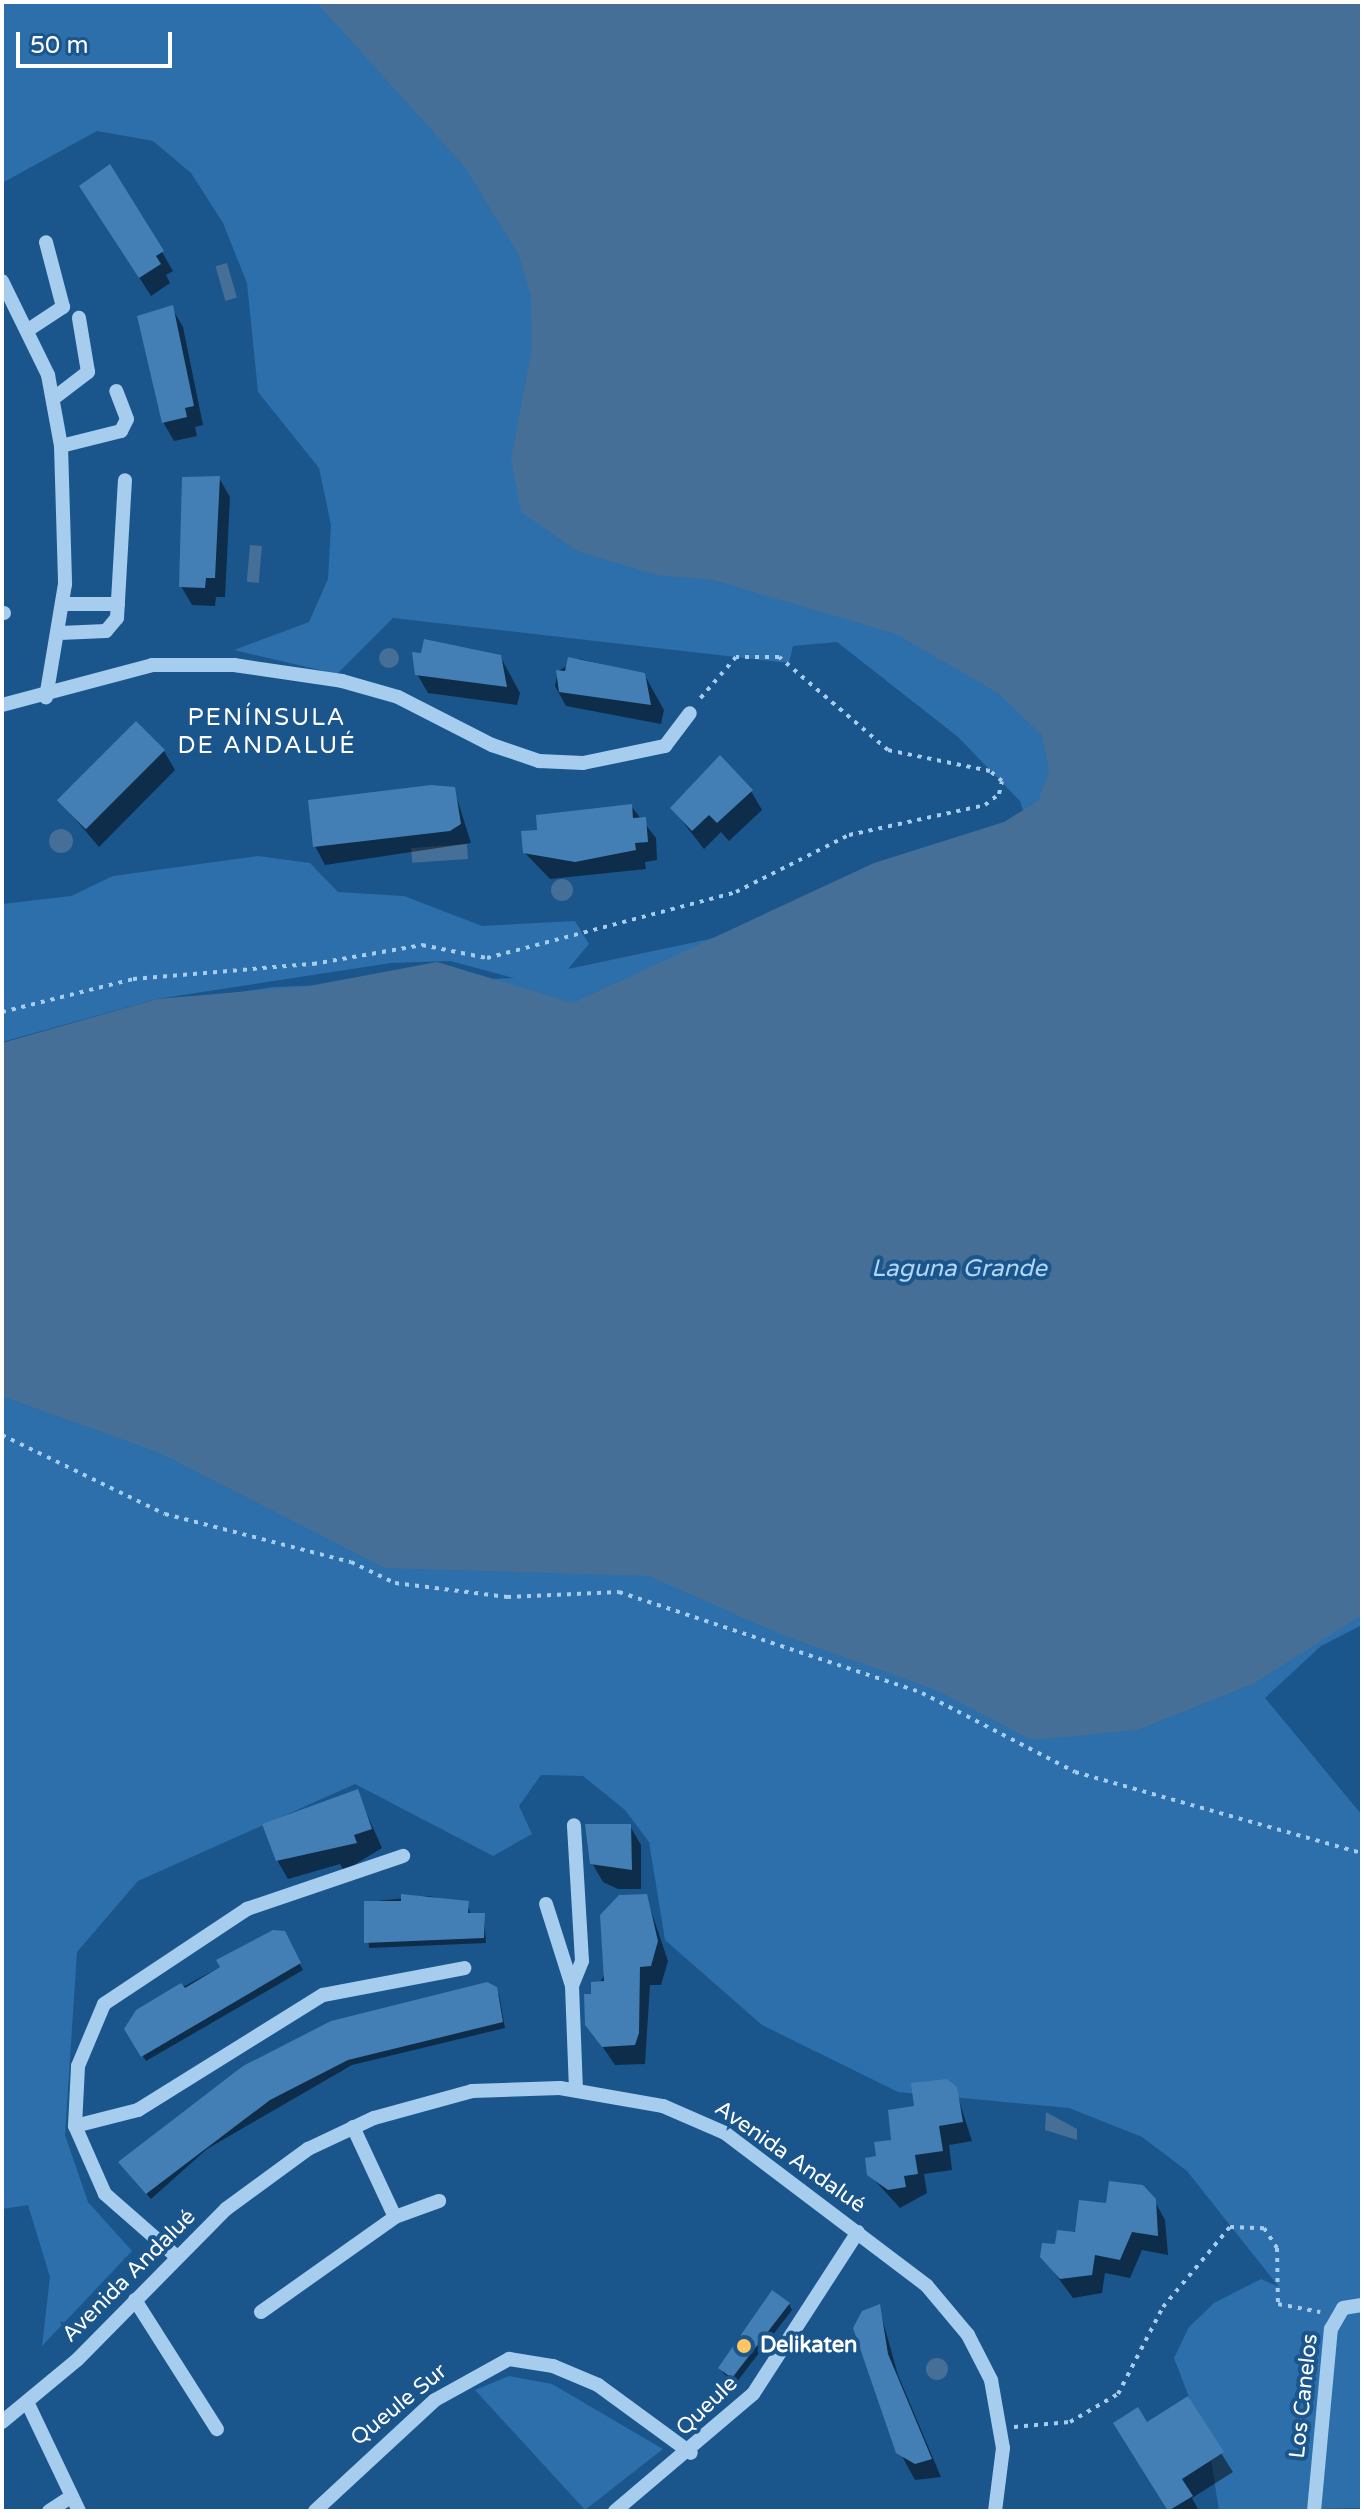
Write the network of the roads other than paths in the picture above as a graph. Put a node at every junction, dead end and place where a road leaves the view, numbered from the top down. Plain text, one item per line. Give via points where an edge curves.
1 (46, 242) dead end
2 (2, 281) edge
3 (79, 318) dead end
4 (28, 330) junction
5 (116, 391) dead end
6 (54, 398) junction
7 (61, 446) junction
8 (125, 480) dead end
9 (63, 604) junction
10 (118, 604) junction
11 (60, 633) junction
12 (46, 697) junction
13 (2, 705) edge
14 (690, 713) road end
15 (574, 1825) dead end
16 (403, 1856) dead end
17 (546, 1904) dead end
18 (464, 1968) dead end
19 (572, 1986) junction
20 (576, 2090) junction
21 (75, 2126) junction
22 (353, 2127) junction
23 (439, 2201) dead end
24 (395, 2217) junction
25 (858, 2232) junction
26 (177, 2257) junction
27 (135, 2300) junction
28 (1362, 2305) edge
29 (261, 2312) dead end
30 (28, 2404) junction
31 (2, 2422) edge
32 (217, 2429) dead end
33 (691, 2453) junction
34 (72, 2496) junction
35 (49, 2511) edge
36 (79, 2511) edge
37 (315, 2511) edge
38 (615, 2511) edge
39 (995, 2511) edge
40 (1314, 2511) edge

1 - 4 street via 66,295 63,307
2 - 4 street
3 - 6 street via 88,372
4 - 6 street
5 - 7 street via 127,419 121,431
6 - 7 street
7 - 9 street
8 - 10 street
9 - 10 street
9 - 11 street
10 - 11 street via 106,631
11 - 12 street
12 - 13 street
12 - 14 street via 172,663 289,670 398,697 539,761 583,763 665,746
15 - 19 street via 582,1961
16 - 21 street via 247,1909 104,2004 78,2066
17 - 19 street
18 - 21 street via 323,1995 138,2110
19 - 20 street
20 - 22 street, Avenida Andalué via 472,2091
20 - 25 street, Avenida Andalué via 704,2122
21 - 26 street via 105,2194
22 - 24 street
22 - 26 street, Avenida Andalué via 264,2179
23 - 24 street
24 - 29 street
25 - 33 street, Queule via 773,2370
25 - 39 street, Avenida Andalué via 954,2314 991,2380 1002,2428
26 - 27 street, Avenida Andalué
27 - 30 street, Avenida Andalué
27 - 32 street
28 - 40 street, Los Canelos via 1339,2313 1325,2374
30 - 31 street, Avenida Andalué
30 - 34 street
33 - 37 street, Queule Sur via 598,2385 553,2366 509,2359 435,2400
33 - 38 street, Queule
34 - 35 street
34 - 36 street

